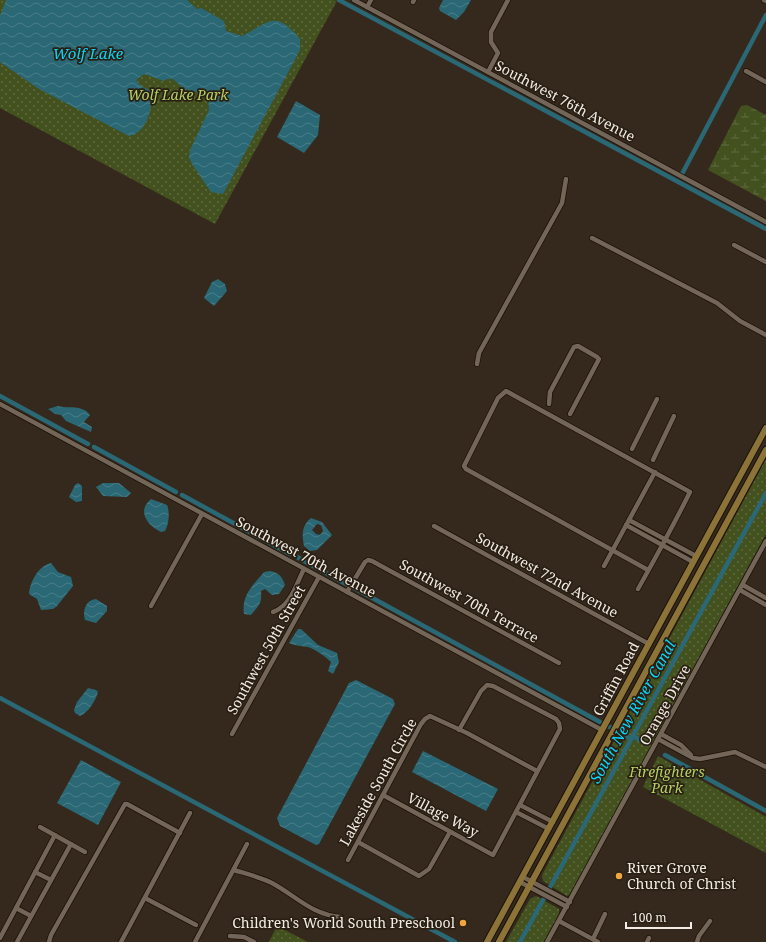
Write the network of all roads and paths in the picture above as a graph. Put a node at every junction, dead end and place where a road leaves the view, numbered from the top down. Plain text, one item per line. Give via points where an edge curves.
1 (354, 0) edge
2 (371, 0) edge
3 (508, 0) edge
4 (367, 7) junction
5 (746, 71) dead end
6 (488, 72) junction
7 (766, 82) edge
8 (566, 179) dead end
9 (766, 222) edge
10 (592, 238) dead end
11 (734, 245) dead end
12 (766, 262) edge
13 (766, 335) edge
14 (477, 364) dead end
15 (657, 399) dead end
16 (0, 404) edge
17 (549, 404) dead end
18 (570, 414) dead end
19 (674, 416) dead end
20 (766, 428) edge
21 (632, 449) dead end
22 (766, 450) edge
23 (653, 460) dead end
24 (655, 472) junction
25 (202, 514) junction
26 (629, 520) junction
27 (626, 525) junction
28 (434, 526) dead end
29 (665, 540) junction
30 (766, 541) edge
31 (662, 545) junction
32 (612, 550) junction
33 (695, 559) junction
34 (604, 566) dead end
35 (304, 569) junction
36 (648, 570) junction
37 (319, 577) junction
38 (743, 585) junction
39 (638, 589) dead end
40 (740, 590) junction
41 (348, 592) junction
42 (766, 598) edge
43 (766, 605) edge
44 (151, 606) dead end
45 (273, 612) dead end
46 (649, 644) junction
47 (560, 663) dead end
48 (610, 715) junction
49 (615, 729) junction
50 (459, 730) junction
51 (602, 730) junction
52 (232, 734) dead end
53 (661, 734) junction
54 (658, 739) junction
55 (603, 751) junction
56 (693, 758) junction
57 (766, 767) edge
58 (537, 771) junction
59 (383, 796) junction
60 (520, 805) junction
61 (516, 812) junction
62 (190, 814) dead end
63 (553, 822) junction
64 (40, 827) dead end
65 (549, 829) junction
66 (450, 832) junction
67 (180, 833) junction
68 (55, 835) junction
69 (358, 842) junction
70 (71, 844) junction
71 (248, 844) dead end
72 (85, 852) dead end
73 (348, 860) dead end
74 (234, 870) junction
75 (36, 872) junction
76 (521, 879) junction
77 (51, 880) junction
78 (531, 884) junction
79 (145, 898) junction
80 (570, 902) junction
81 (567, 907) junction
82 (16, 908) junction
83 (605, 914) dead end
84 (31, 916) junction
85 (341, 917) dead end
86 (559, 921) junction
87 (710, 921) dead end
88 (196, 925) dead end
89 (230, 936) dead end
90 (0, 938) edge
91 (595, 941) edge
92 (17, 942) edge
93 (49, 942) edge
94 (121, 942) edge
95 (195, 942) edge
96 (254, 942) edge
97 (487, 942) edge
98 (499, 942) edge
99 (547, 942) edge
100 (697, 942) edge

1 - 4 street, Southwest 76th Avenue
2 - 4 street
3 - 6 street via 491,32 491,42 498,53
4 - 6 street, Southwest 76th Avenue
5 - 7 street
6 - 9 street, Southwest 76th Avenue
8 - 14 street via 562,203 479,353
10 - 13 street via 717,303 740,321
11 - 12 street
15 - 21 street
16 - 25 street, Southwest 70th Avenue
17 - 18 street via 550,392 574,347 578,346 599,359
19 - 23 street
20 - 33 main road, Griffin Road
22 - 49 main road, Griffin Road
24 - 26 street
24 - 29 street via 690,492
24 - 32 street via 506,391 498,398 464,466 466,469
25 - 35 street, Southwest 70th Avenue
25 - 44 street
26 - 27 street
26 - 29 street
27 - 31 street
27 - 32 street
28 - 46 street, Southwest 72nd Avenue
29 - 31 street
29 - 33 street
30 - 38 street, Orange Drive
31 - 33 street
31 - 36 street
32 - 34 street
32 - 36 street
33 - 46 main road, Griffin Road
35 - 37 street, Southwest 70th Avenue
35 - 45 street via 286,605
36 - 39 street
37 - 41 street, Southwest 70th Avenue
37 - 52 street, Southwest 50th Street
38 - 40 street, Orange Drive
38 - 42 street
40 - 43 street
40 - 53 street, Orange Drive
41 - 47 street, Southwest 70th Terrace via 368,560
41 - 51 street, Southwest 70th Avenue
46 - 48 main road, Griffin Road
48 - 49 main road via 611,725
48 - 51 main road, Griffin Road
49 - 55 main road, Griffin Road
50 - 58 street
50 - 58 street via 487,685 556,719 560,729
50 - 59 street, Lakeside South Circle via 430,716 425,719
51 - 55 main road via 605,736
51 - 63 main road, Griffin Road
53 - 54 street, Orange Drive
53 - 56 street via 681,746
54 - 56 street
54 - 80 street, Orange Drive
55 - 78 main road, Griffin Road
56 - 57 street via 707,759 735,752
58 - 60 street
59 - 66 street, Village Way
59 - 69 street, Lakeside South Circle
60 - 61 street
60 - 63 street
61 - 65 street
61 - 66 street, Village Way via 493,855
62 - 67 street
63 - 65 main road, Griffin Road
64 - 68 street
65 - 76 main road, Griffin Road
66 - 69 street via 429,869 419,876
67 - 79 street
67 - 93 street via 125,804
68 - 70 street
68 - 75 street
69 - 73 street, Lakeside South Circle
70 - 72 street
70 - 77 street
71 - 74 street
74 - 85 street via 272,883 313,910
74 - 95 street
75 - 77 street
75 - 82 street
76 - 78 street
76 - 97 main road, Griffin Road
77 - 84 street
78 - 80 street
78 - 81 street via 536,891
78 - 98 main road, Griffin Road
79 - 88 street
79 - 94 street
80 - 81 street, Orange Drive
81 - 86 street, Orange Drive
82 - 84 street
82 - 90 street
83 - 91 street
84 - 92 street
86 - 91 street
86 - 99 street, Orange Drive
87 - 100 street
89 - 96 street via 244,937

